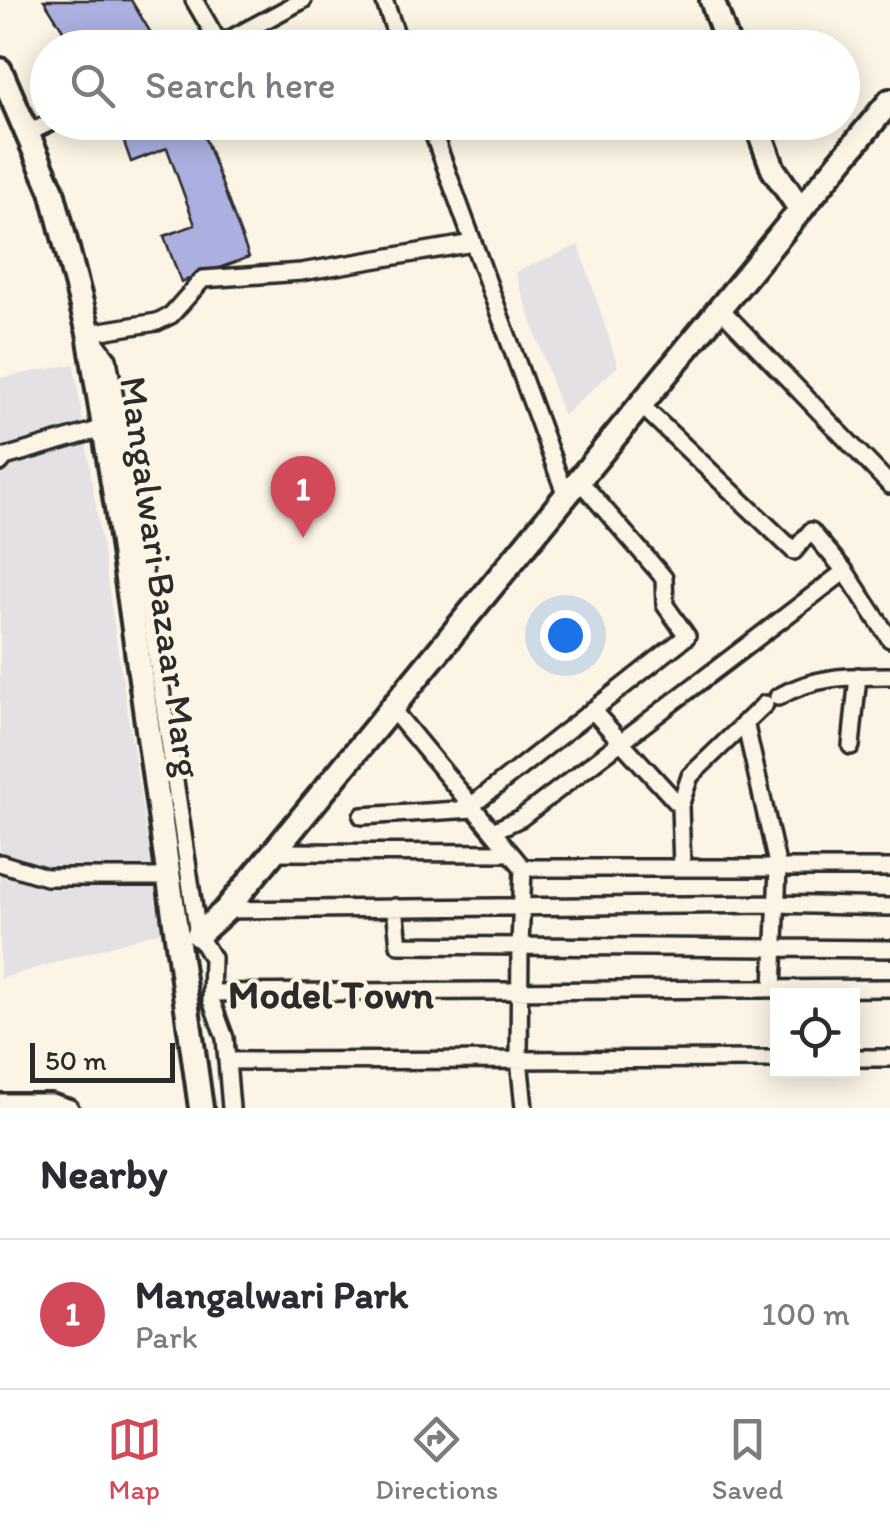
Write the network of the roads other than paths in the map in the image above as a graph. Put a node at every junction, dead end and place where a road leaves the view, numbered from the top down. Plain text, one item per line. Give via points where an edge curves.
1 (194, 0) edge
2 (304, 0) edge
3 (384, 0) edge
4 (712, 0) edge
5 (208, 30) edge
6 (247, 30) edge
7 (395, 30) edge
8 (723, 30) edge
9 (0, 70) edge
10 (890, 101) edge
11 (28, 133) joint
12 (30, 138) edge
13 (860, 138) edge
14 (31, 140) edge
15 (435, 140) edge
16 (762, 140) edge
17 (858, 140) edge
18 (801, 210) junction
19 (473, 244) junction
20 (718, 306) junction
21 (89, 332) junction
22 (641, 404) junction
23 (105, 428) junction
24 (2, 459) edge
25 (890, 485) edge
26 (572, 488) junction
27 (845, 571) junction
28 (890, 640) edge
29 (858, 676) junction
30 (890, 676) edge
31 (391, 708) junction
32 (592, 710) junction
33 (744, 722) junction
34 (622, 742) junction
35 (851, 746) dead end
36 (680, 806) junction
37 (473, 808) junction
38 (362, 816) dead end
39 (492, 831) junction
40 (273, 852) junction
41 (510, 852) junction
42 (0, 863) edge
43 (523, 868) junction
44 (682, 868) junction
45 (778, 868) junction
46 (890, 868) edge
47 (170, 877) junction
48 (776, 904) junction
49 (522, 906) junction
50 (394, 908) junction
51 (890, 908) edge
52 (226, 910) junction
53 (198, 936) junction
54 (520, 946) junction
55 (774, 948) junction
56 (890, 949) edge
57 (773, 988) edge
58 (860, 988) edge
59 (890, 988) edge
60 (770, 989) edge
61 (520, 990) junction
62 (211, 994) junction
63 (770, 1058) edge
64 (860, 1058) edge
65 (890, 1058) edge
66 (519, 1059) junction
67 (227, 1061) junction
68 (0, 1102) edge
69 (70, 1108) edge
70 (202, 1108) edge
71 (231, 1108) edge
72 (524, 1108) edge

1 - 5 street
2 - 6 street
3 - 7 street
4 - 8 street
9 - 11 street, Mangalwari Bazaar Marg
10 - 13 street
11 - 12 street, Mangalwari Bazaar Marg
14 - 21 street, Mangalwari Bazaar Marg via 52,191
15 - 19 street
16 - 18 street via 772,169
17 - 18 street
18 - 20 street
19 - 21 street via 301,272 203,279 171,316
19 - 26 street
20 - 22 street
20 - 25 street
21 - 23 street, Mangalwari Bazaar Marg
21 - 53 street via 108,359
22 - 26 street
22 - 27 street via 794,551 812,532
23 - 24 street
23 - 47 street, Mangalwari Bazaar Marg
26 - 31 street
26 - 32 street via 664,578 666,605 687,636
27 - 28 street
27 - 34 street
29 - 30 street
29 - 33 street via 802,683
29 - 35 street
31 - 37 street
31 - 40 street
32 - 34 street
32 - 37 street
33 - 36 street via 690,776
33 - 45 street
34 - 36 street
34 - 39 street via 521,818
36 - 44 street
37 - 38 street
37 - 39 street
39 - 41 street
40 - 41 street
40 - 52 street
41 - 43 street
42 - 47 street via 46,877
43 - 44 street
43 - 49 street
44 - 45 street
45 - 46 street
45 - 48 street
47 - 70 street, Mangalwari Bazaar Marg
48 - 49 street
48 - 51 street
48 - 55 street
49 - 50 street
49 - 54 street
50 - 52 street
50 - 54 street via 399,946
52 - 53 street
53 - 62 street via 212,958
54 - 55 street
54 - 61 street
55 - 56 street
55 - 57 street
58 - 59 street
60 - 61 street
61 - 62 street
61 - 66 street
62 - 67 street
63 - 66 street
64 - 65 street
66 - 67 street
66 - 72 street
67 - 71 street
68 - 69 street

